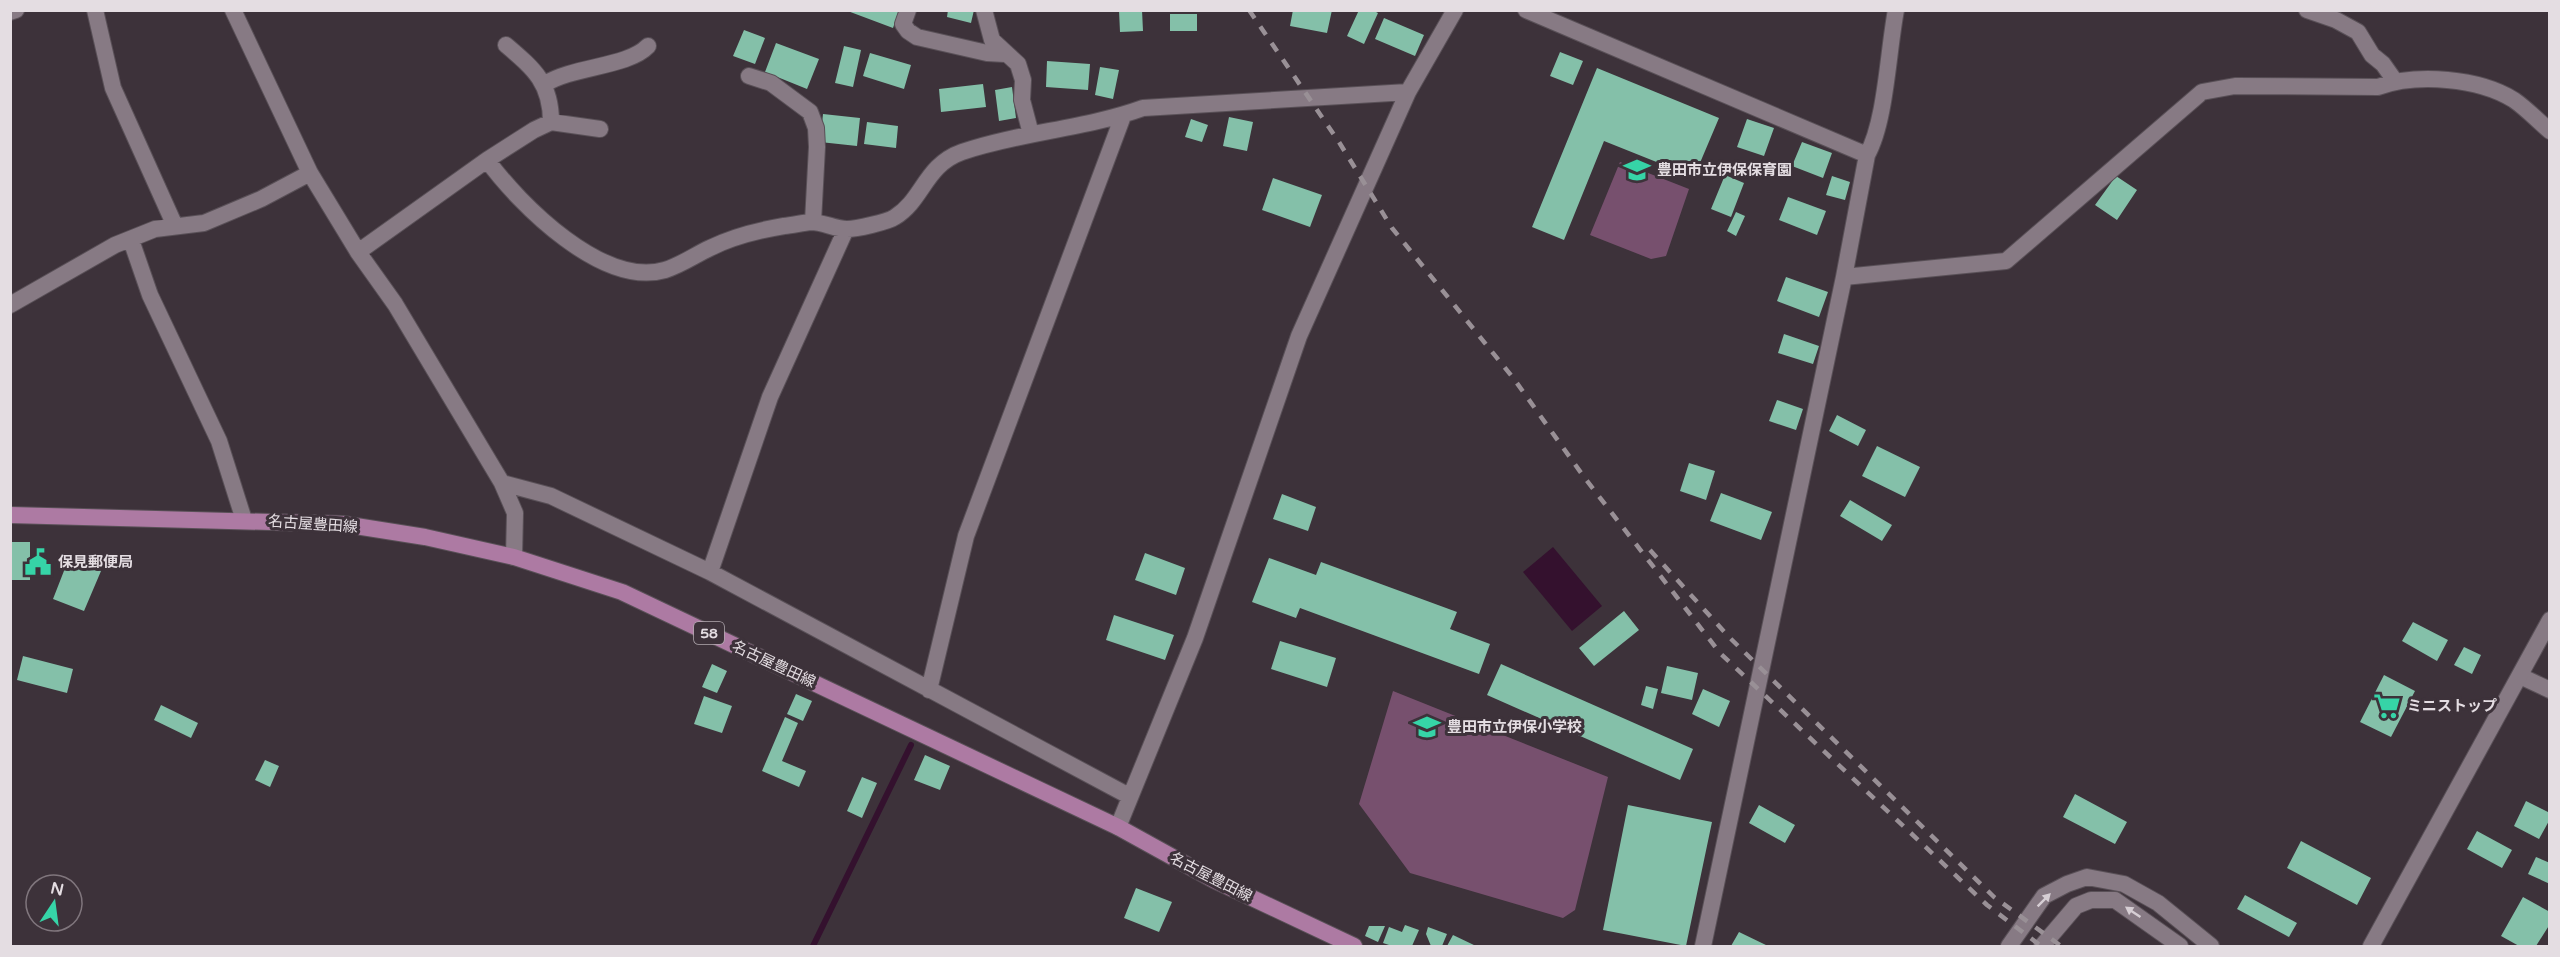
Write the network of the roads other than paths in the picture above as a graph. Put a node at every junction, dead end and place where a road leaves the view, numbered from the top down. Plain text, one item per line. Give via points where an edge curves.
1 (16, 10) edge
2 (95, 10) edge
3 (232, 10) edge
4 (908, 10) edge
5 (984, 10) edge
6 (1455, 10) edge
7 (1526, 10) edge
8 (1896, 10) edge
9 (2307, 10) edge
10 (10, 12) edge
11 (506, 45) dead end
12 (648, 46) dead end
13 (1005, 54) junction
14 (749, 76) dead end
15 (2395, 81) junction
16 (545, 84) junction
17 (1408, 92) junction
18 (1123, 116) junction
19 (551, 122) junction
20 (600, 129) dead end
21 (2550, 131) edge
22 (1031, 134) junction
23 (1868, 155) junction
24 (487, 160) junction
25 (310, 173) junction
26 (813, 222) junction
27 (176, 226) junction
28 (846, 229) junction
29 (131, 240) junction
30 (358, 252) junction
31 (1844, 277) junction
32 (12, 298) edge
33 (502, 483) junction
34 (10, 515) edge
35 (244, 520) junction
36 (514, 557) junction
37 (710, 572) junction
38 (2550, 620) edge
39 (2520, 676) junction
40 (929, 690) junction
41 (2550, 690) edge
42 (1129, 796) junction
43 (1118, 827) junction
44 (1354, 946) edge
45 (1703, 946) edge
46 (2009, 946) edge
47 (2042, 946) edge
48 (2180, 946) edge
49 (2211, 946) edge
50 (2371, 946) edge

1 - 10 street
2 - 27 street via 113,88
3 - 25 street
4 - 13 street via 903,24 917,37
5 - 13 street via 992,40
6 - 17 street
7 - 23 street
8 - 23 street via 1883,99
9 - 15 street via 2358,32
11 - 16 street
12 - 16 street via 633,57 568,73
13 - 22 street via 1018,64
14 - 26 street via 771,82 810,112 817,147
15 - 21 street via 2445,80 2483,85 2514,100
15 - 31 street via 2378,87 2235,86 2202,92 2006,261
16 - 19 street
17 - 18 street via 1151,108
17 - 42 street via 1299,336 1195,638
18 - 22 street
18 - 40 street via 966,536
19 - 20 street
19 - 24 street
22 - 28 street via 959,153 932,171 912,204 894,219
23 - 31 street
24 - 26 street via 569,242 588,254 632,270 664,270 747,235
24 - 30 street
25 - 27 street via 204,224
25 - 30 street
26 - 28 street
27 - 29 street via 155,229
28 - 37 street via 770,397
29 - 32 street
29 - 35 street via 150,295 219,441
30 - 33 street via 395,304
31 - 45 street
33 - 36 street via 515,513
33 - 37 street via 550,496
34 - 35 main road, 名古屋豊田線 / 58
35 - 36 main road, 名古屋豊田線 / 58 via 343,524
36 - 43 main road, 名古屋豊田線 / 58 via 622,592
37 - 40 street
38 - 39 street
39 - 41 street
39 - 50 street
40 - 42 street
42 - 43 street
43 - 44 main road, 名古屋豊田線 / 58 via 1214,880
46 -> 49 street via 2044,896 2087,877 2124,884 2158,903
48 -> 47 street via 2115,900 2091,900 2076,906

